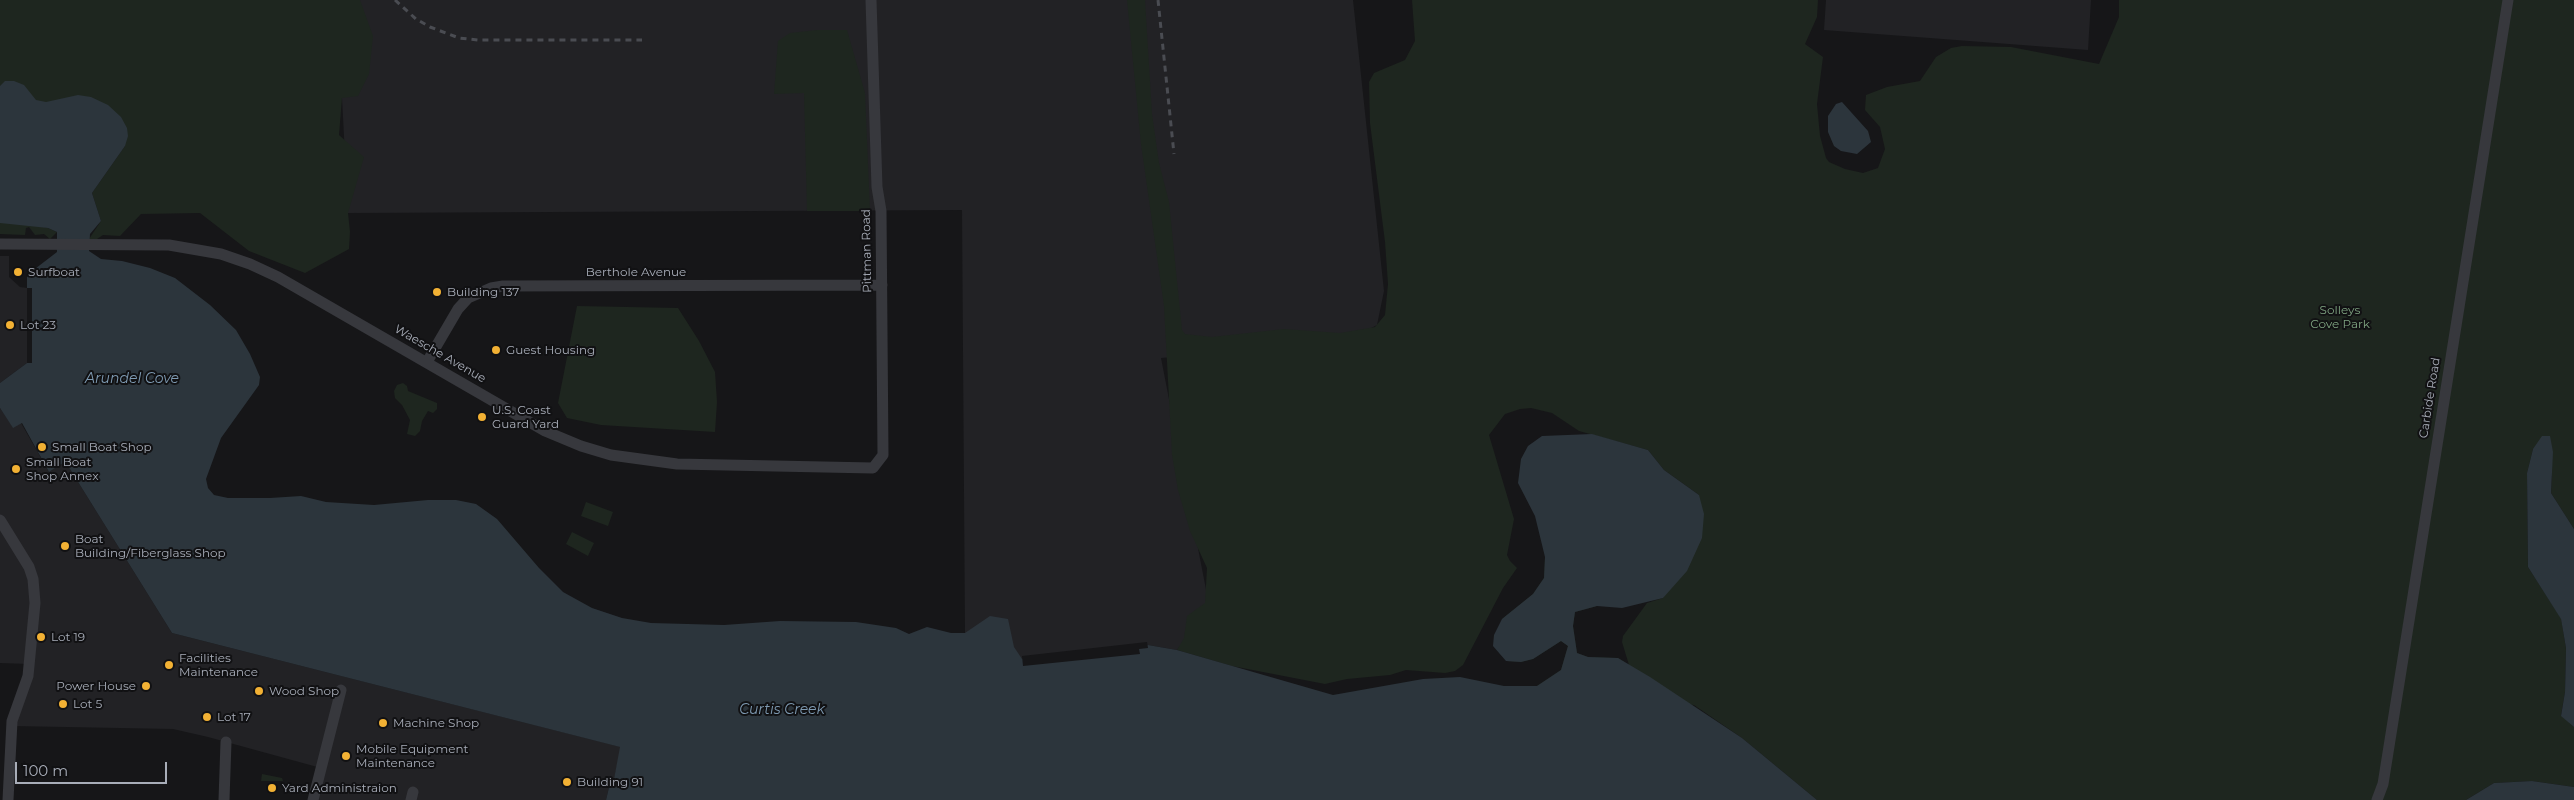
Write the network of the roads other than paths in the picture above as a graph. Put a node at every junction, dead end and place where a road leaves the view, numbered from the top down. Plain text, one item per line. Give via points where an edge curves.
1 (871, 0) edge
2 (2508, 0) edge
3 (0, 244) edge
4 (882, 285) junction
5 (427, 362) junction
6 (873, 468) joint
7 (0, 520) edge
8 (340, 690) dead end
9 (226, 742) dead end
10 (8, 800) edge
11 (224, 800) edge
12 (313, 800) edge
13 (2377, 800) edge

1 - 4 street, Pittman Road
2 - 13 street, Carbide Road via 2383,784
3 - 5 street, Waesche Avenue via 169,245 221,254 278,276
4 - 5 street, Berthole Avenue via 490,288 468,298 458,309
4 - 6 street, Pittman Road via 883,455
5 - 6 street, Waesche Avenue via 545,431 611,455 677,464
7 - 10 street via 29,567 34,590 28,676 12,721
8 - 12 street
9 - 11 street

